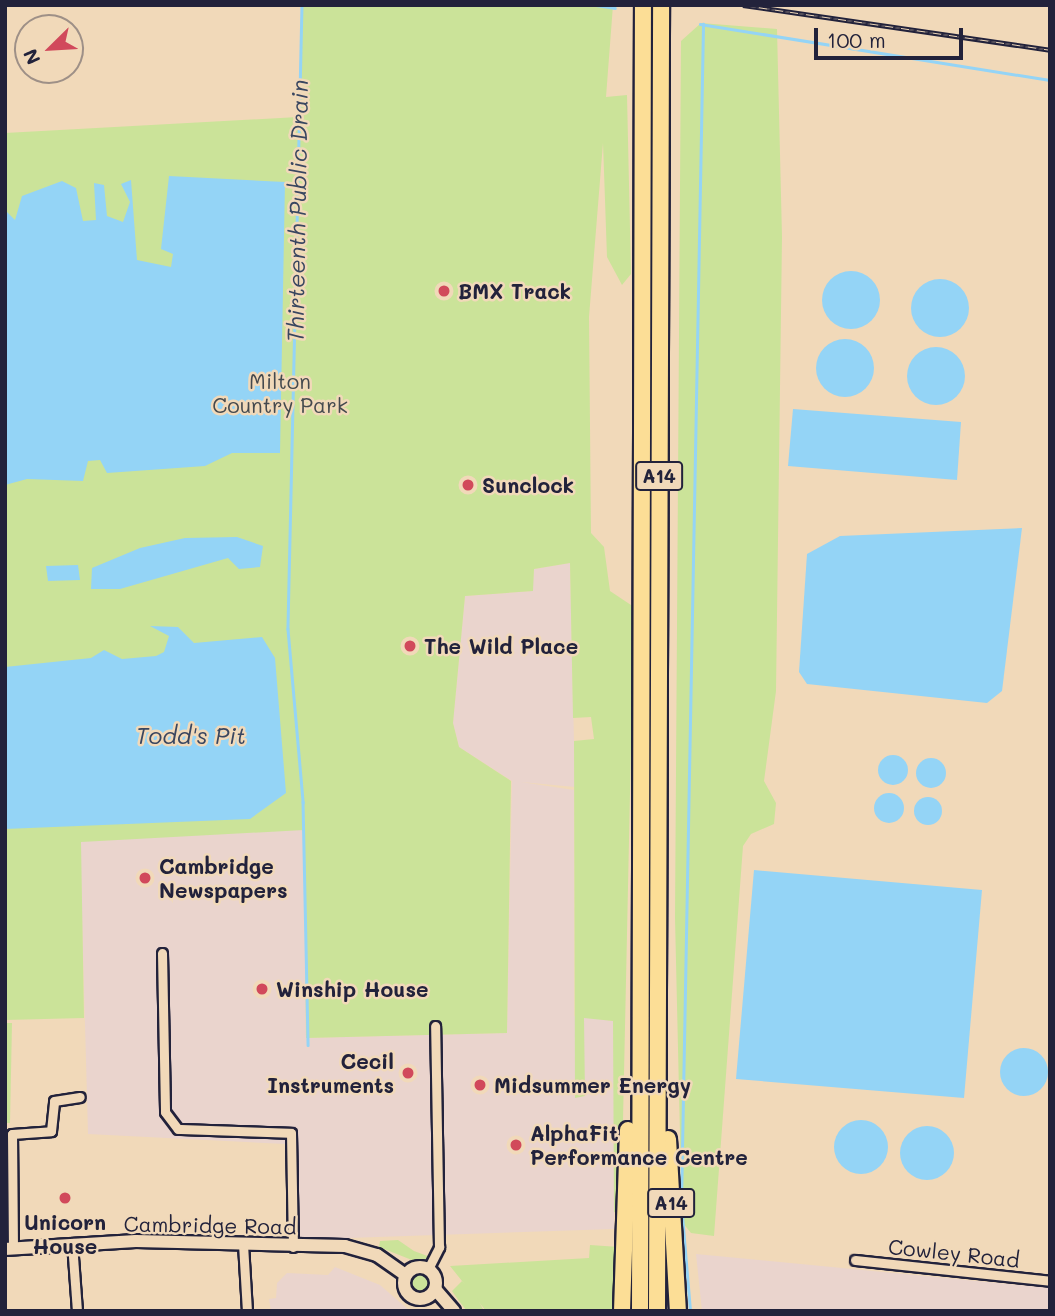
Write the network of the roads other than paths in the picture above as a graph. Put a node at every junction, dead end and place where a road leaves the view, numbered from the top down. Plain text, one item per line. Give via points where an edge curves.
1 (661, 5) edge
2 (643, 12) edge
3 (162, 953) dead end
4 (435, 1026) dead end
5 (639, 1038) junction
6 (658, 1096) junction
7 (80, 1097) dead end
8 (72, 1243) junction
9 (243, 1244) junction
10 (293, 1247) junction
11 (9, 1249) edge
12 (855, 1260) dead end
13 (428, 1269) junction
14 (406, 1275) junction
15 (1050, 1281) edge
16 (435, 1289) junction
17 (77, 1311) edge
18 (247, 1311) edge
19 (454, 1311) edge
20 (622, 1311) edge
21 (640, 1311) edge
22 (657, 1311) edge
23 (678, 1311) edge

1 - 6 highway, A14
2 - 5 highway, A14
3 - 10 street via 165,1112 178,1129 291,1133
4 - 13 street via 439,1247
5 - 20 highway, A14 via 631,1068
5 - 21 highway, A14
6 - 22 highway, A14
6 - 23 highway, A14 via 668,1134
7 - 11 street via 54,1101 51,1131 12,1134
8 - 9 street, Cambridge Road
8 - 11 street, Cambridge Road
8 - 17 street
9 - 10 street, Cambridge Road
9 - 18 street
10 - 14 street, Cambridge Road via 360,1249
12 - 15 street, Cowley Road
13 - 14 street
13 - 16 street
14 - 16 street via 411,1297 425,1299
16 - 19 street

